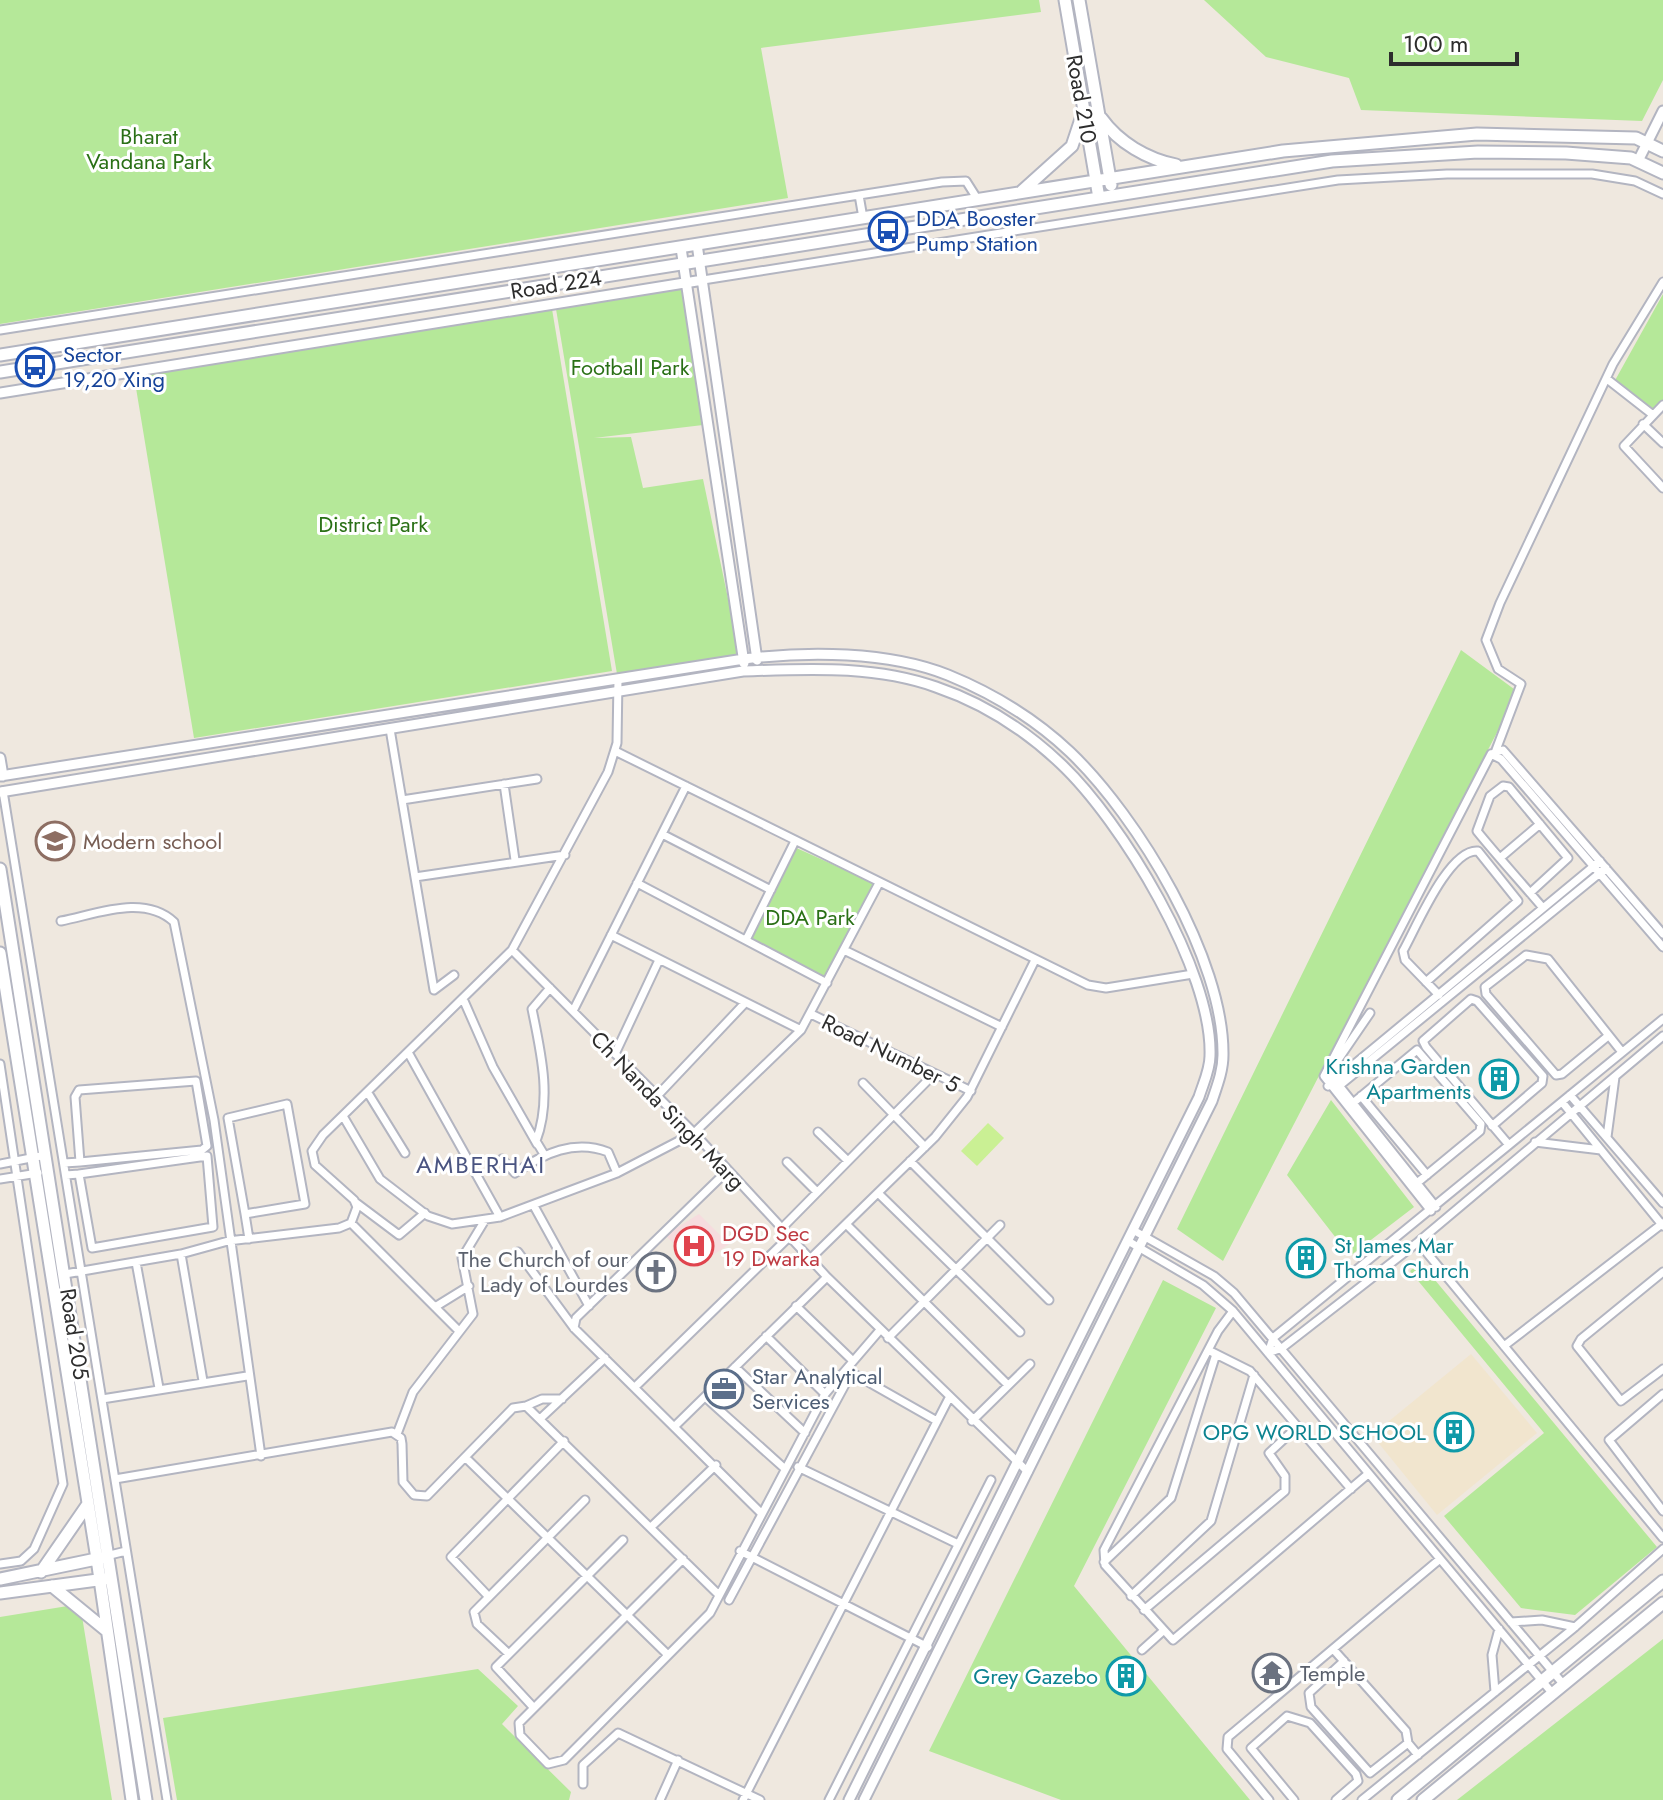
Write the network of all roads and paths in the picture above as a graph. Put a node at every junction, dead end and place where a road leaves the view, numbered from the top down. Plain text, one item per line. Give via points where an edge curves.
1 (1065, 0) edge
2 (1079, 0) edge
3 (1083, 109) junction
4 (1663, 111) edge
5 (1099, 115) junction
6 (1646, 143) junction
7 (1663, 151) edge
8 (1638, 161) junction
9 (1184, 167) junction
10 (1659, 171) edge
11 (1110, 179) junction
12 (1096, 181) junction
13 (1018, 194) junction
14 (1663, 194) edge
15 (859, 195) junction
16 (1113, 196) junction
17 (1099, 198) junction
18 (978, 200) junction
19 (863, 218) junction
20 (697, 244) junction
21 (681, 248) junction
22 (700, 261) junction
23 (684, 264) junction
24 (703, 280) junction
25 (1663, 282) edge
26 (688, 284) junction
27 (0, 330) edge
28 (0, 355) edge
29 (6, 371) edge
30 (0, 379) edge
31 (1607, 379) junction
32 (0, 393) edge
33 (1663, 405) edge
34 (1653, 415) junction
35 (1643, 424) junction
36 (1663, 443) edge
37 (1663, 488) edge
38 (757, 657) junction
39 (744, 659) junction
40 (758, 670) junction
41 (743, 671) junction
42 (618, 679) junction
43 (618, 692) junction
44 (390, 729) junction
45 (615, 751) junction
46 (1494, 752) junction
47 (0, 758) edge
48 (1, 776) edge
49 (537, 779) dead end
50 (504, 784) junction
51 (686, 786) junction
52 (2, 792) edge
53 (402, 800) junction
54 (1540, 824) junction
55 (662, 834) junction
56 (795, 841) junction
57 (565, 855) junction
58 (1500, 858) junction
59 (515, 860) junction
60 (1600, 867) junction
61 (0, 869) edge
62 (415, 877) junction
63 (637, 883) junction
64 (879, 883) junction
65 (771, 890) junction
66 (1530, 893) junction
67 (1543, 908) junction
68 (61, 921) dead end
69 (1663, 934) edge
70 (611, 935) junction
71 (746, 940) junction
72 (1196, 945) junction
73 (1663, 947) edge
74 (512, 950) junction
75 (844, 950) junction
76 (1183, 950) junction
77 (0, 953) edge
78 (659, 960) junction
79 (1035, 960) junction
80 (1193, 974) junction
81 (454, 975) dead end
82 (1426, 982) junction
83 (827, 983) junction
84 (550, 988) junction
85 (1439, 995) junction
86 (464, 1001) junction
87 (745, 1003) junction
88 (573, 1011) junction
89 (1370, 1013) dead end
90 (811, 1014) junction
91 (1663, 1019) edge
92 (1002, 1027) junction
93 (1412, 1027) junction
94 (801, 1030) junction
95 (1608, 1036) junction
96 (1663, 1036) edge
97 (1423, 1041) junction
98 (1622, 1052) junction
99 (409, 1054) junction
100 (615, 1054) junction
101 (0, 1064) edge
102 (933, 1075) junction
103 (1615, 1077) junction
104 (863, 1083) dead end
105 (1334, 1084) junction
106 (971, 1091) junction
107 (368, 1093) junction
108 (1570, 1095) junction
109 (657, 1096) junction
110 (1361, 1096) junction
111 (1562, 1102) junction
112 (1353, 1103) junction
113 (1579, 1105) junction
114 (1570, 1112) junction
115 (894, 1115) junction
116 (343, 1116) junction
117 (1492, 1126) junction
118 (818, 1132) dead end
119 (694, 1133) junction
120 (1607, 1137) junction
121 (1535, 1142) junction
122 (538, 1144) junction
123 (1509, 1145) junction
124 (925, 1147) junction
125 (1601, 1150) junction
126 (405, 1153) dead end
127 (46, 1155) junction
128 (545, 1156) junction
129 (33, 1157) junction
130 (502, 1159) dead end
131 (16, 1161) junction
132 (848, 1161) junction
133 (910, 1161) junction
134 (80, 1162) junction
135 (787, 1162) dead end
136 (64, 1163) junction
137 (0, 1164) edge
138 (49, 1171) junction
139 (727, 1171) junction
140 (35, 1173) junction
141 (617, 1173) junction
142 (79, 1174) junction
143 (66, 1175) junction
144 (1427, 1175) junction
145 (17, 1176) junction
146 (0, 1179) edge
147 (1417, 1183) junction
148 (817, 1192) junction
149 (878, 1193) junction
150 (355, 1202) junction
151 (1663, 1203) edge
152 (534, 1206) junction
153 (1434, 1209) junction
154 (425, 1213) junction
155 (245, 1214) junction
156 (500, 1217) junction
157 (485, 1220) junction
158 (351, 1223) junction
159 (846, 1224) junction
160 (1000, 1225) dead end
161 (1662, 1225) edge
162 (781, 1229) junction
163 (1133, 1230) junction
164 (1145, 1236) junction
165 (789, 1237) junction
166 (987, 1238) junction
167 (249, 1239) junction
168 (228, 1241) junction
169 (1128, 1241) junction
170 (1418, 1242) junction
171 (1139, 1248) junction
172 (518, 1252) dead end
173 (181, 1254) junction
174 (810, 1259) junction
175 (136, 1262) junction
176 (956, 1269) junction
177 (82, 1271) junction
178 (1663, 1272) edge
179 (65, 1274) junction
180 (827, 1277) junction
181 (469, 1286) junction
182 (1049, 1300) dead end
183 (924, 1301) junction
184 (589, 1306) junction
185 (796, 1306) junction
186 (435, 1307) junction
187 (1233, 1311) junction
188 (574, 1328) junction
189 (880, 1330) junction
190 (459, 1331) junction
191 (1020, 1332) dead end
192 (766, 1336) junction
193 (888, 1338) junction
194 (1273, 1338) junction
195 (1504, 1346) junction
196 (1282, 1348) junction
197 (1213, 1352) junction
198 (1268, 1353) junction
199 (605, 1358) junction
200 (852, 1360) junction
201 (1030, 1364) dead end
202 (735, 1367) junction
203 (1663, 1369) edge
204 (1254, 1375) junction
205 (247, 1376) junction
206 (203, 1381) junction
207 (1008, 1385) junction
208 (635, 1387) junction
209 (159, 1388) junction
210 (825, 1394) junction
211 (1663, 1394) edge
212 (705, 1397) junction
213 (949, 1398) junction
214 (102, 1399) junction
215 (562, 1399) junction
216 (526, 1406) junction
217 (541, 1418) junction
218 (937, 1421) junction
219 (972, 1421) junction
220 (675, 1426) junction
221 (1297, 1427) junction
222 (805, 1433) junction
223 (397, 1434) junction
224 (564, 1441) junction
225 (261, 1456) junction
226 (467, 1459) junction
227 (1018, 1464) junction
228 (716, 1465) junction
229 (798, 1467) junction
230 (784, 1468) junction
231 (1028, 1472) junction
232 (1368, 1474) junction
233 (115, 1479) junction
234 (991, 1480) dead end
235 (1351, 1489) junction
236 (509, 1497) junction
237 (585, 1500) dead end
238 (88, 1504) junction
239 (1663, 1511) edge
240 (760, 1512) junction
241 (891, 1512) junction
242 (651, 1527) junction
243 (549, 1538) junction
244 (1663, 1538) edge
245 (623, 1540) dead end
246 (958, 1544) junction
247 (1663, 1549) edge
248 (126, 1551) junction
249 (740, 1551) junction
250 (110, 1555) junction
251 (752, 1557) junction
252 (97, 1559) junction
253 (683, 1559) junction
254 (1440, 1559) junction
255 (1104, 1562) junction
256 (0, 1564) edge
257 (41, 1573) junction
258 (588, 1575) junction
259 (113, 1577) junction
260 (0, 1579) edge
261 (100, 1580) junction
262 (1663, 1581) edge
263 (52, 1586) junction
264 (0, 1593) edge
265 (719, 1595) junction
266 (1131, 1596) junction
267 (489, 1597) junction
268 (729, 1600) dead end
269 (1663, 1603) edge
270 (844, 1604) junction
271 (1144, 1610) junction
272 (628, 1616) junction
273 (1511, 1622) junction
274 (1575, 1627) junction
275 (1499, 1629) junction
276 (108, 1631) junction
277 (1162, 1632) junction
278 (911, 1638) junction
279 (928, 1647) junction
280 (1333, 1649) junction
281 (1142, 1650) dead end
282 (509, 1654) junction
283 (668, 1655) junction
284 (1540, 1656) junction
285 (1344, 1661) junction
286 (1529, 1664) junction
287 (1553, 1672) junction
288 (1543, 1681) junction
289 (909, 1683) junction
290 (1564, 1685) junction
291 (919, 1689) junction
292 (1495, 1692) junction
293 (1553, 1694) junction
294 (534, 1708) junction
295 (1408, 1743) junction
296 (1418, 1755) junction
297 (678, 1760) junction
298 (583, 1784) dead end
299 (1349, 1789) junction
300 (745, 1797) edge
301 (132, 1800) edge
302 (146, 1800) edge
303 (167, 1800) edge
304 (660, 1800) edge
305 (760, 1800) edge
306 (829, 1800) edge
307 (849, 1800) edge
308 (864, 1800) edge
309 (1269, 1800) edge
310 (1294, 1800) edge
311 (1336, 1800) edge
312 (1360, 1800) edge
313 (1398, 1800) edge
314 (1423, 1800) edge

1 - 3 main road, Road 210
2 - 5 main road, Road 210
3 - 12 main road, Road 210
3 - 13 main road via 1072,146
4 - 6 street
5 - 9 main road via 1111,131 1148,157
5 - 11 main road, Road 210
6 - 7 main road, Road 224
6 - 8 street
6 - 9 main road, Road 224 via 1636,138 1490,134 1341,145
7 - 10 street
8 - 10 main road, Road 224
8 - 16 main road, Road 224 via 1566,153 1370,157
9 - 11 main road, Road 224
11 - 12 main road, Road 224
11 - 16 main road, Road 210
12 - 13 main road, Road 224
12 - 17 main road, Road 210
13 - 18 main road, Road 224
14 - 24 street via 1635,181 1592,174 1368,177
15 - 18 street via 956,180 966,181
15 - 19 street
15 - 27 street
16 - 17 main road, Road 224
17 - 22 main road, Road 224
18 - 19 main road, Road 224
19 - 20 main road, Road 224
20 - 21 main road, Road 224
20 - 22 street
21 - 23 street
21 - 28 main road, Road 224
22 - 23 main road, Road 224
22 - 24 street
23 - 26 street
23 - 29 main road, Road 224
24 - 26 street
24 - 38 street
25 - 31 street
26 - 32 street
26 - 39 street
29 - 30 main road
31 - 34 street
31 - 46 street via 1486,640 1498,669 1521,684
33 - 34 street
34 - 35 street
35 - 36 street
35 - 37 street via 1624,446
38 - 39 street
38 - 40 street
38 - 72 street via 899,662 945,674 1044,729 1097,782 1158,867
39 - 41 street
39 - 42 street
40 - 41 street
40 - 76 street via 841,669 894,675 992,711 1043,748 1087,792 1145,875
41 - 43 street
42 - 43 street
42 - 48 street
43 - 44 street
43 - 45 street
44 - 52 street
44 - 53 street
45 - 51 street
45 - 57 street
46 - 60 street
46 - 105 street via 1325,1072
47 - 48 street
49 - 50 street
50 - 53 street
50 - 59 street
51 - 55 street
51 - 56 street
52 - 136 street
53 - 62 street
54 - 58 street
54 - 58 street via 1509,787 1497,789 1476,827
54 - 66 street via 1568,858
55 - 63 street
55 - 65 street
56 - 64 street
56 - 65 street
57 - 59 street
57 - 74 street
58 - 66 street
59 - 62 street
60 - 67 street
60 - 69 street
60 - 73 street
60 - 93 street
61 - 127 main road, Road 205
62 - 81 street via 434,990
63 - 70 street
63 - 71 street
64 - 75 street
64 - 79 street
65 - 71 street
66 - 67 street
67 - 85 street
68 - 168 street via 133,907 154,909 174,922 214,1120
70 - 78 street
70 - 88 street
71 - 83 street
72 - 76 street
72 - 164 street via 1220,1025 1221,1074
74 - 84 street, Ch Nanda Singh Marg
74 - 86 street
75 - 83 street
75 - 92 street
76 - 80 street
77 - 129 main road, Road 205
78 - 87 street
78 - 100 street
79 - 80 street via 1096,988
79 - 92 street, Road Number 5
80 - 163 street via 1207,1028 1207,1073
82 - 82 street via 1403,951 1445,873 1473,849 1518,901
82 - 85 street
83 - 90 street
84 - 88 street, Ch Nanda Singh Marg
84 - 122 street via 532,1009 544,1100
85 - 105 street
86 - 99 street
86 - 122 street via 493,1067
87 - 94 street
87 - 109 street
88 - 100 street, Ch Nanda Singh Marg
89 - 105 street via 1329,1071
90 - 94 street
90 - 102 street, Road Number 5
91 - 98 street
92 - 106 street, Road Number 5
93 - 97 street
93 - 105 street
94 - 119 street
95 - 95 street via 1546,958 1526,955 1485,987 1556,1075
95 - 98 street
96 - 103 street
97 - 117 street
97 - 117 street via 1474,999 1540,1073 1542,1083
98 - 108 street
99 - 107 street
99 - 156 street
100 - 109 street, Ch Nanda Singh Marg
101 - 131 street
102 - 106 street, Road Number 5
102 - 115 street
103 - 113 street
103 - 120 street
104 - 115 street
105 - 112 street
105 - 153 street
106 - 124 street
107 - 116 street
107 - 126 street
108 - 111 street
108 - 113 street
109 - 119 street, Ch Nanda Singh Marg
110 - 112 street
110 - 144 street
110 - 144 street via 1417,1050 1481,1124 1480,1131
111 - 114 street
111 - 123 street
112 - 147 street
113 - 114 street
113 - 120 street
114 - 121 street
114 - 125 street
115 - 124 street
115 - 132 street
116 - 150 street via 315,1145 312,1156 322,1173
116 - 154 street via 380,1179
117 - 123 street
118 - 132 street
119 - 139 street, Ch Nanda Singh Marg
119 - 141 street
120 - 151 street
121 - 125 street
121 - 170 street
122 - 128 street
123 - 153 street
124 - 133 street
125 - 161 street
127 - 129 street
127 - 138 main road, Road 205
128 - 130 street via 515,1173
128 - 141 street via 586,1144 608,1152
129 - 131 street
129 - 140 main road, Road 205
131 - 137 street
131 - 145 street
132 - 148 street
133 - 149 street
133 - 166 street
134 - 134 street via 205,1149 196,1081 77,1092
134 - 136 street
135 - 148 street
136 - 143 street
138 - 140 street
138 - 179 main road, Road 205
139 - 162 street, Ch Nanda Singh Marg
139 - 184 street
140 - 145 street
140 - 238 main road, Road 205
141 - 152 street
142 - 142 street via 92,1248 213,1227 207,1156
142 - 143 street
143 - 177 street
144 - 147 street
145 - 146 street
145 - 256 street via 63,1484 34,1549 21,1561
147 - 153 street
148 - 162 street
149 - 159 street
149 - 176 street
150 - 154 street via 399,1235
150 - 158 street
152 - 156 street
152 - 184 street
153 - 194 street
154 - 157 street via 452,1224
155 - 155 street via 228,1118 287,1104 305,1204
155 - 167 street
156 - 157 street
157 - 181 street via 462,1258
158 - 167 street
158 - 186 street
159 - 174 street
159 - 183 street
160 - 166 street
161 - 195 street
162 - 165 street, Ch Nanda Singh Marg
163 - 164 street
163 - 169 street
164 - 171 street
164 - 194 street via 1224,1283
165 - 174 street, Ch Nanda Singh Marg
165 - 208 street
166 - 176 street
166 - 182 street
167 - 168 street
168 - 173 street
168 - 205 street
169 - 171 street
169 - 227 street
170 - 195 street
170 - 196 street
171 - 187 street via 1203,1285
171 - 231 street
172 - 188 street
173 - 175 street
173 - 206 street
174 - 180 street, Ch Nanda Singh Marg
175 - 177 street
175 - 209 street
176 - 183 street
176 - 191 street
177 - 179 street
177 - 214 street
178 - 203 street via 1577,1346 1621,1401
179 - 250 main road, Road 205
180 - 185 street
180 - 189 street, Ch Nanda Singh Marg
181 - 186 street
181 - 190 street via 474,1311
183 - 193 street
183 - 207 street
184 - 188 street
185 - 192 street
185 - 200 street
186 - 190 street
187 - 197 street
187 - 198 street
188 - 199 street
189 - 193 street, Ch Nanda Singh Marg
189 - 200 street
190 - 223 street via 413,1392
192 - 202 street
192 - 210 street
193 - 213 street, Ch Nanda Singh Marg
194 - 196 street
194 - 198 street
195 - 244 street
196 - 198 street
196 - 273 street
197 - 204 street
197 - 255 street via 1104,1550
197 - 255 street via 1171,1498
198 - 232 street
199 - 208 street
199 - 215 street
200 - 210 street
201 - 207 street
202 - 212 street
202 - 222 street
204 - 221 street
204 - 266 street via 1211,1521
205 - 206 street
205 - 225 street
206 - 209 street
207 - 219 street
208 - 220 street
209 - 214 street
210 - 222 street
211 - 239 street via 1609,1440
212 - 220 street
212 - 230 street
213 - 218 street
213 - 219 street, Ch Nanda Singh Marg
214 - 233 street
215 - 216 street
215 - 217 street
216 - 217 street
216 - 226 street via 513,1408
217 - 224 street
218 - 229 street via 852,1376
218 - 241 street
219 - 227 street, Ch Nanda Singh Marg
220 - 228 street
221 - 235 street
221 - 271 street via 1269,1453 1285,1476 1285,1491
222 - 230 street
223 - 225 street
223 - 226 street via 403,1482 414,1495 427,1496
224 - 236 street
224 - 242 street
225 - 233 street
226 - 236 street
227 - 231 street, Ch Nanda Singh Marg
227 - 279 street
228 - 240 street
228 - 242 street
229 - 241 street
229 - 251 street
230 - 240 street
231 - 291 street
232 - 235 street
232 - 254 street
233 - 248 street
234 - 246 street
235 - 277 street via 1176,1639
236 - 243 street
236 - 267 street via 451,1557
237 - 243 street
238 - 252 main road, Road 205
238 - 257 main road
240 - 249 street
241 - 246 street
241 - 270 street
242 - 253 street
243 - 258 street
243 - 267 street
245 - 258 street
246 - 278 street
247 - 274 street
248 - 250 street
248 - 303 street
249 - 251 street
249 - 265 street
250 - 252 main road
250 - 259 main road, Road 205
251 - 268 street
251 - 270 street
252 - 257 main road
252 - 261 main road, Road 205
253 - 265 street
253 - 272 street
254 - 275 street
254 - 280 street
255 - 266 street
257 - 260 main road
258 - 272 street
258 - 282 street
259 - 261 main road
259 - 302 main road, Road 205
261 - 263 main road
261 - 276 main road, Road 205
262 - 287 main road
263 - 264 main road
263 - 276 main road
265 - 283 street via 710,1613
266 - 271 street
267 - 282 street via 476,1609 474,1620
269 - 290 main road
270 - 278 street
270 - 300 street
271 - 277 street
272 - 283 street
272 - 294 street
273 - 274 street via 1542,1620
273 - 284 street
274 - 284 street
275 - 286 street
275 - 292 street via 1492,1655
276 - 301 main road, Road 205
277 - 281 street
278 - 279 street
278 - 306 street
279 - 289 street
280 - 285 street
280 - 309 street via 1226,1740 1227,1749
282 - 294 street via 496,1667
283 - 294 street via 558,1764 548,1764 520,1735 519,1723
284 - 286 street
284 - 287 street
285 - 295 street via 1406,1731
285 - 295 street via 1309,1693 1311,1707 1370,1773
286 - 288 street
286 - 292 street
287 - 288 main road
287 - 290 street
288 - 293 street
288 - 313 main road
289 - 291 street
289 - 307 street
290 - 293 main road
291 - 308 street
292 - 296 street
293 - 314 main road
295 - 296 street
296 - 312 street
297 - 298 street via 618,1733 583,1765
297 - 300 street
297 - 304 street
299 - 310 street via 1358,1781 1356,1774 1310,1723 1287,1716 1251,1748
299 - 311 street
299 - 312 street
300 - 305 street

